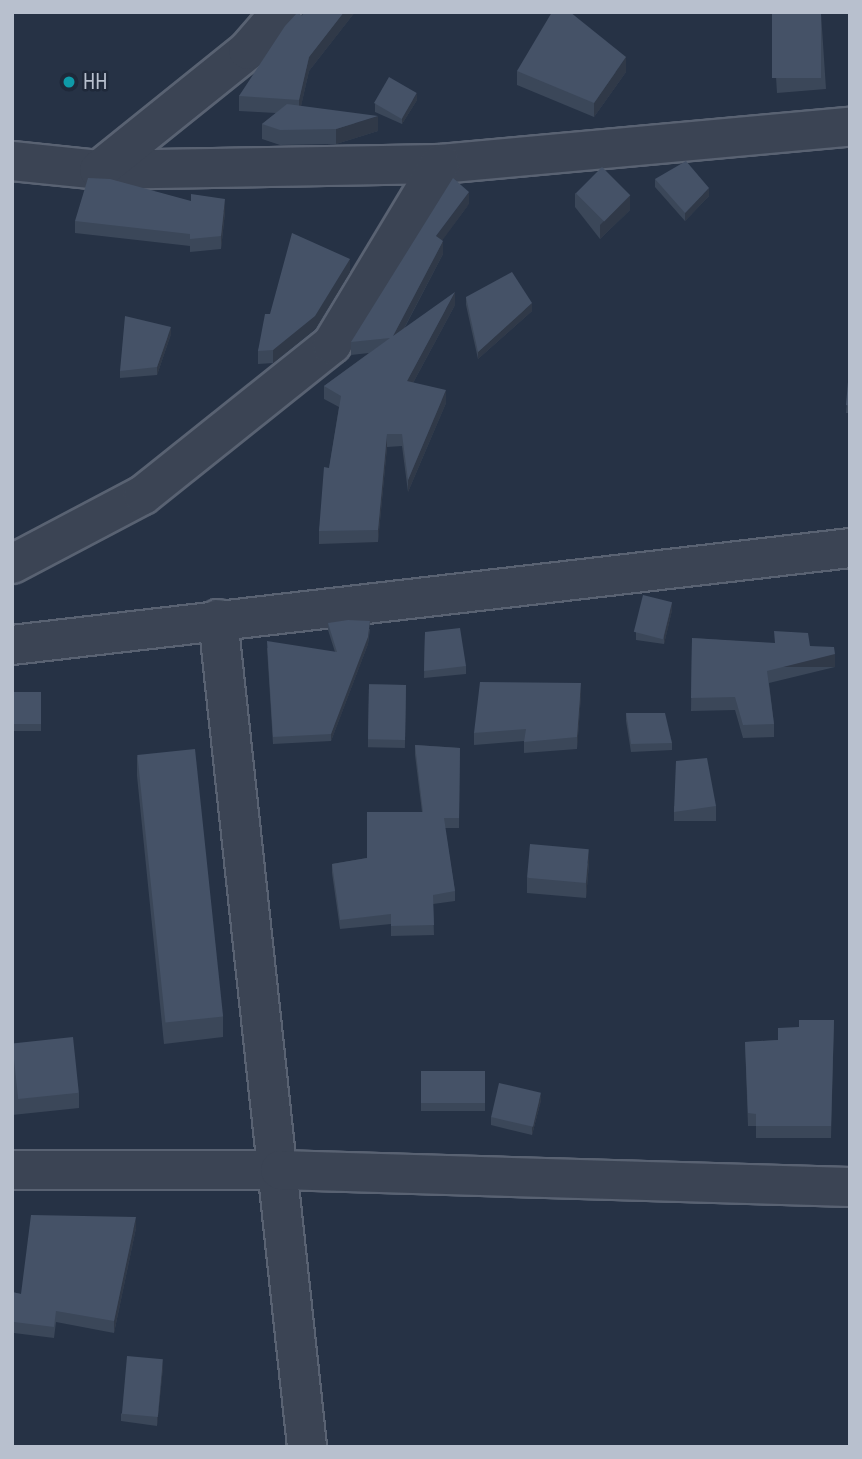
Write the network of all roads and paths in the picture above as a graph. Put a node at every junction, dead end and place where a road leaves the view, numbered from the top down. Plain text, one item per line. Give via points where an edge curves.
1 (281, 12) edge
2 (850, 127) edge
3 (12, 161) edge
4 (440, 164) junction
5 (99, 170) junction
6 (850, 548) edge
7 (12, 564) edge
8 (218, 619) junction
9 (12, 645) edge
10 (12, 1170) edge
11 (280, 1170) junction
12 (850, 1187) edge
13 (307, 1447) edge

1 - 5 street via 248,50
2 - 4 street
3 - 5 street
4 - 5 street
4 - 7 street via 332,344 143,495
6 - 8 street
8 - 9 street
8 - 11 street
10 - 11 street
11 - 12 street
11 - 13 street

